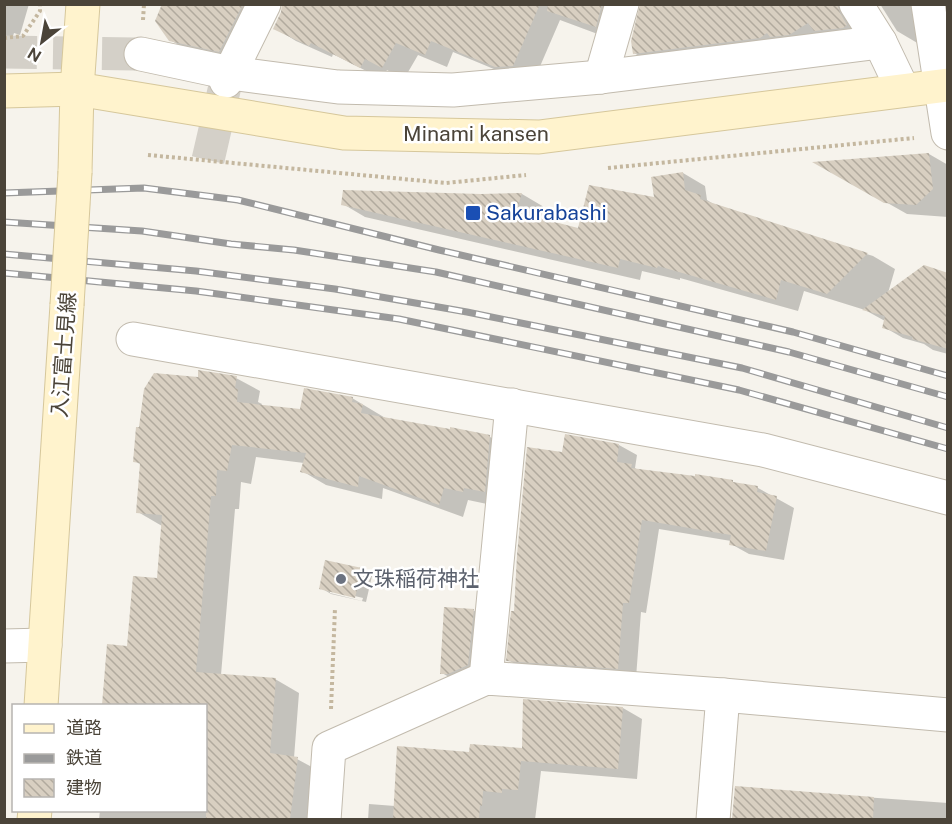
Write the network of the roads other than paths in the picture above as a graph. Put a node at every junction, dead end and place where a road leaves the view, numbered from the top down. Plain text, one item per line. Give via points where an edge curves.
1 (83, 4) edge
2 (264, 4) edge
3 (622, 4) edge
4 (856, 4) edge
5 (928, 4) edge
6 (880, 42) junction
7 (141, 54) tunnel mouth
8 (228, 77) junction
9 (601, 77) junction
10 (944, 85) edge
11 (77, 89) junction
12 (903, 90) junction
13 (4, 91) edge
14 (936, 135) edge
15 (133, 339) dead end
16 (512, 405) junction
17 (948, 498) edge
18 (45, 645) junction
19 (4, 646) edge
20 (486, 678) junction
21 (723, 695) junction
22 (41, 704) edge
23 (948, 715) edge
24 (324, 819) edge
25 (712, 819) edge

1 - 11 main road, 入江富士見線
2 - 8 street
3 - 9 street
4 - 6 street
5 - 10 street
6 - 9 street
6 - 12 street
7 - 8 street
8 - 9 street via 338,87 453,90
10 - 12 main road, Minami kansen
10 - 14 street
11 - 12 main road, Minami kansen via 345,133 539,137
11 - 13 main road, Minami kansen
11 - 18 main road, 入江富士見線, bridge
15 - 16 street
16 - 17 street via 763,450
16 - 20 street
18 - 19 street
18 - 22 main road, 入江富士見線
20 - 21 street
20 - 24 street via 329,748
21 - 23 street
21 - 25 street

